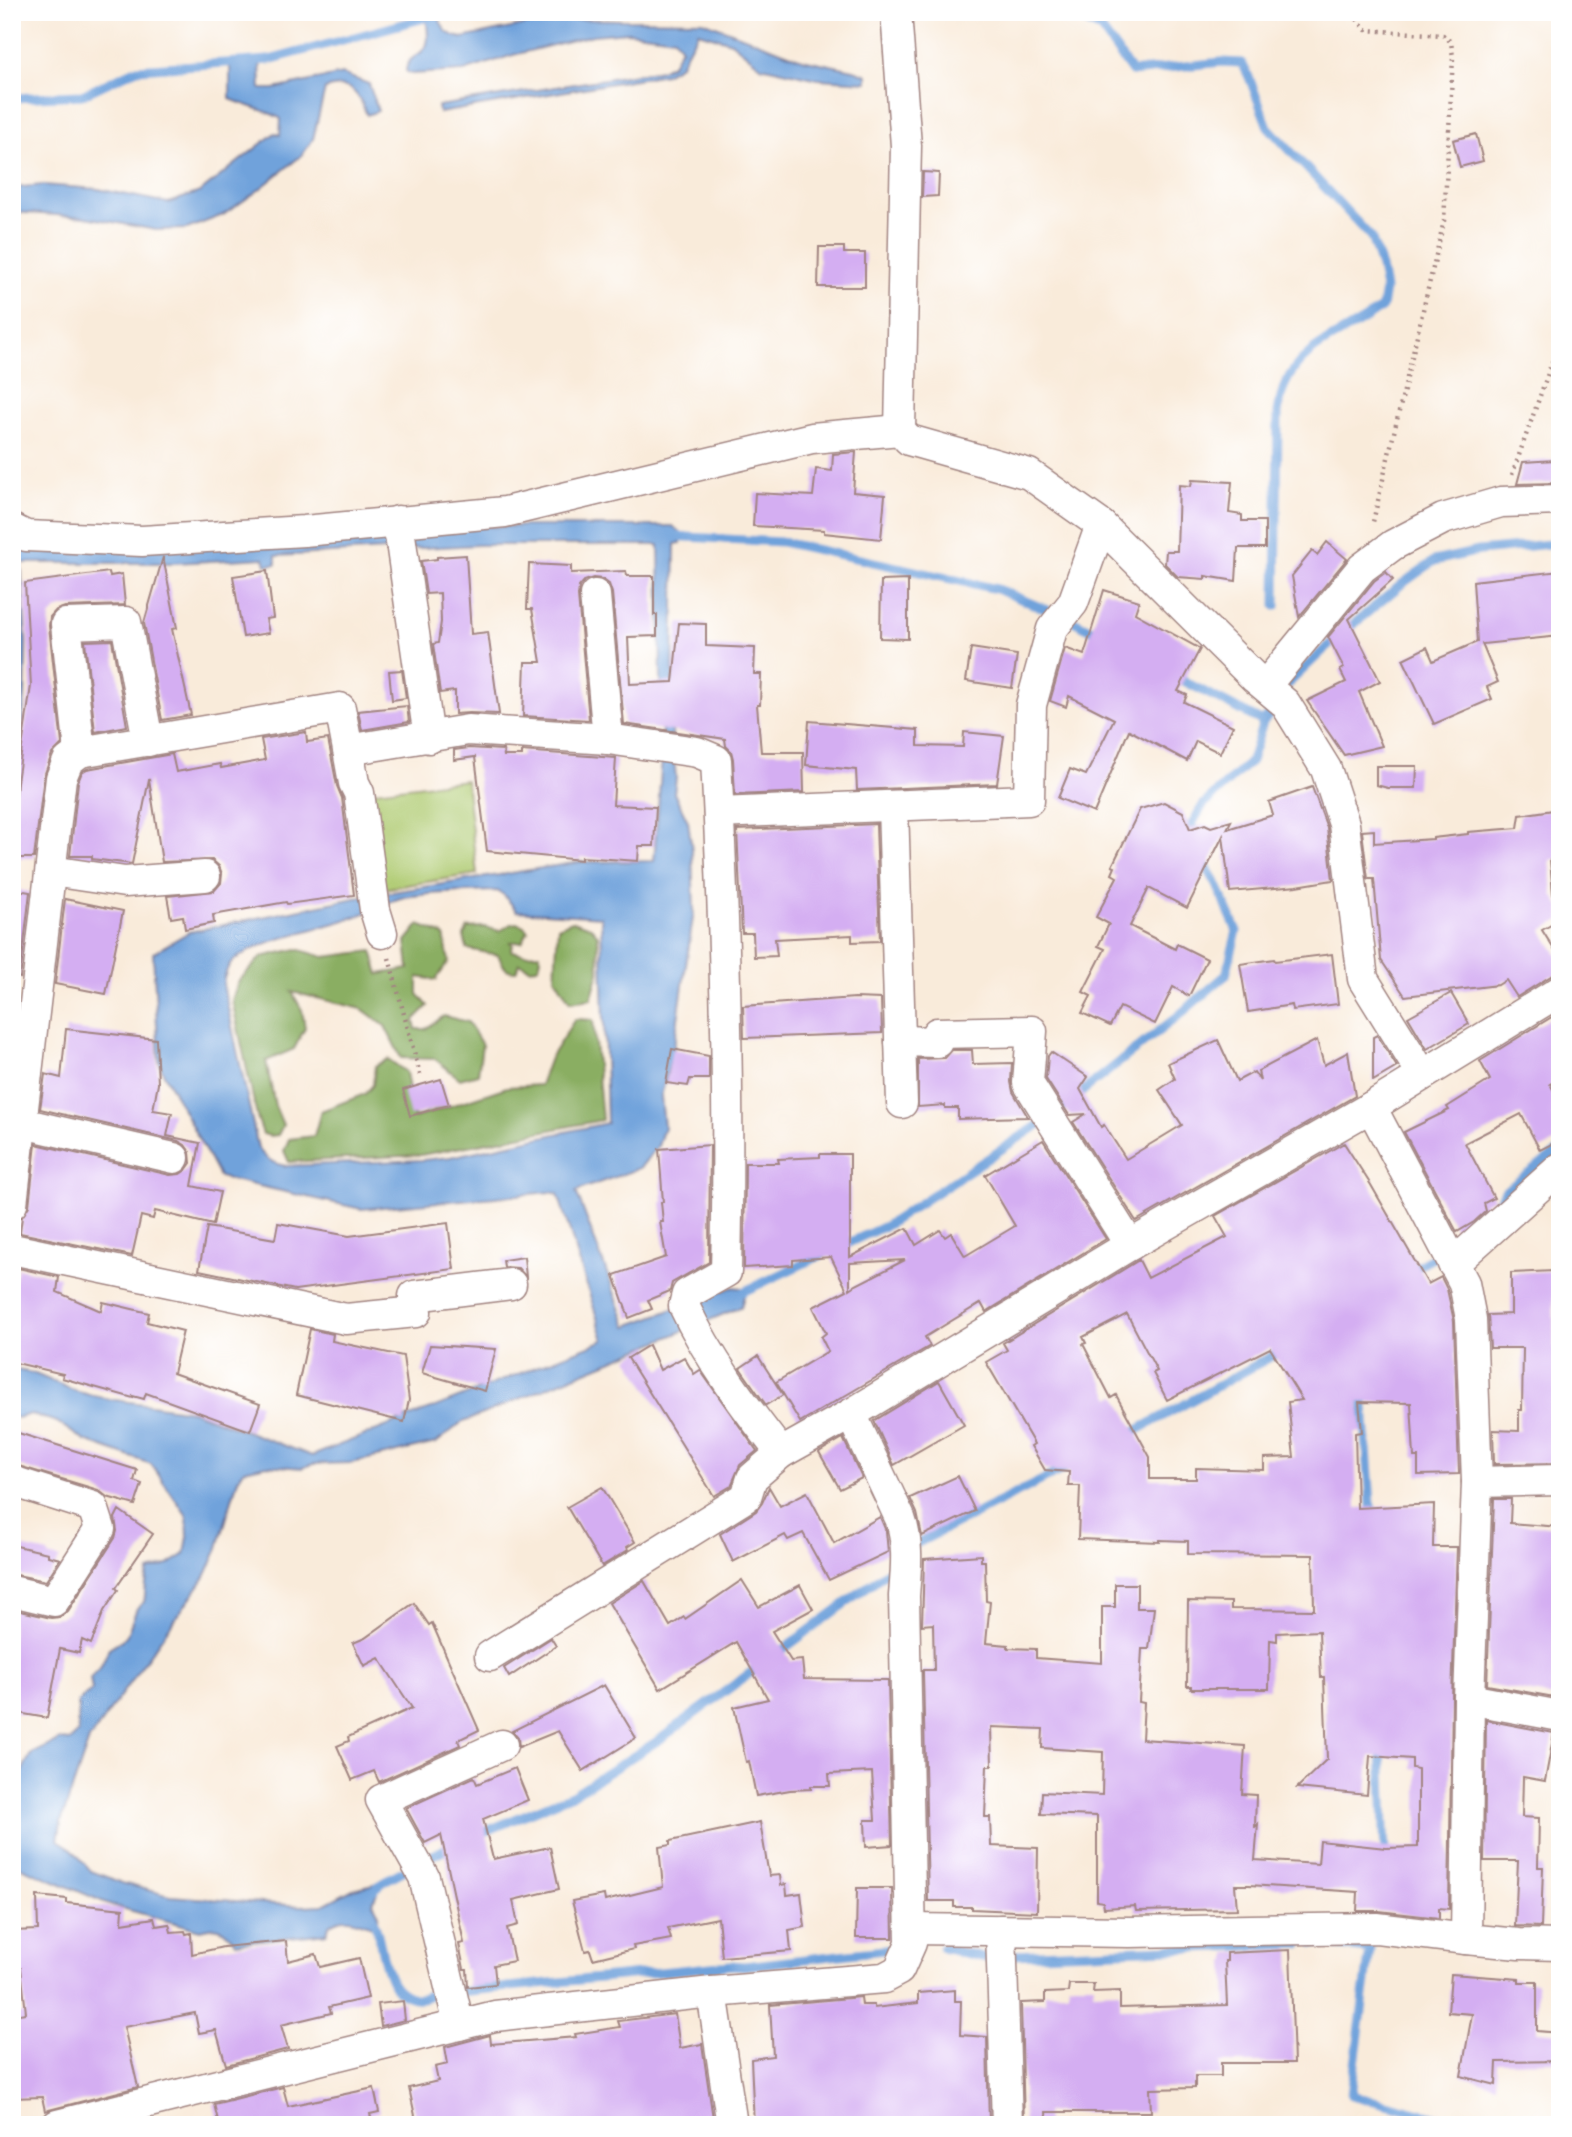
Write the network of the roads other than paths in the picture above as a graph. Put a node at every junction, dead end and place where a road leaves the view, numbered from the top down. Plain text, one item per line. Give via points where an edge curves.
1 (896, 12) edge
2 (900, 430) junction
3 (1560, 500) edge
4 (1101, 525) junction
5 (12, 529) edge
6 (400, 536) junction
7 (595, 595) dead end
8 (1275, 694) junction
9 (429, 738) junction
10 (608, 740) junction
11 (148, 741) junction
12 (348, 750) junction
13 (80, 752) junction
14 (893, 806) junction
15 (719, 813) junction
16 (51, 871) junction
17 (205, 876) dead end
18 (376, 912) road end
19 (1560, 991) edge
20 (900, 1041) junction
21 (1422, 1074) junction
22 (902, 1104) dead end
23 (1371, 1107) junction
24 (19, 1112) edge
25 (174, 1158) dead end
26 (1560, 1168) edge
27 (12, 1204) edge
28 (1130, 1245) junction
29 (12, 1249) edge
30 (1449, 1255) junction
31 (511, 1284) dead end
32 (851, 1415) junction
33 (781, 1453) junction
34 (1560, 1480) edge
35 (12, 1481) edge
36 (1477, 1482) junction
37 (12, 1591) edge
38 (489, 1656) dead end
39 (1469, 1699) junction
40 (1560, 1716) edge
41 (502, 1745) dead end
42 (911, 1929) junction
43 (1466, 1940) junction
44 (1560, 1945) edge
45 (1001, 1947) junction
46 (712, 1993) junction
47 (454, 2004) junction
48 (57, 2125) edge
49 (732, 2125) edge
50 (1007, 2125) edge

1 - 2 street via 906,146
2 - 4 street via 909,440 1029,474
2 - 6 street via 812,438
3 - 8 street via 1501,502 1443,519 1393,545 1362,568
4 - 8 street
4 - 14 street via 1073,603 1052,629 1031,705 1029,800
5 - 6 street via 26,536 142,541 304,531
6 - 9 street
7 - 10 street
8 - 21 street via 1326,769 1344,824 1363,979
9 - 10 street via 468,730
9 - 12 street
10 - 15 street via 697,752 716,760
11 - 12 street via 340,708
11 - 13 street
11 - 13 street via 127,622 66,624
12 - 18 street via 359,793
13 - 16 street via 68,761 61,778
14 - 15 street
14 - 20 street
15 - 33 street via 729,1172 726,1272 687,1294 690,1318
16 - 17 street via 125,882
16 - 24 street
19 - 21 street
20 - 22 street
20 - 28 street via 937,1042 937,1033 1031,1031 1028,1083
21 - 23 street
23 - 28 street
23 - 30 street
24 - 25 street
24 - 27 street
26 - 30 street
28 - 32 street
29 - 31 street via 346,1319 416,1312 414,1296
30 - 36 street via 1464,1283 1471,1319
32 - 33 street
32 - 42 street via 903,1527
33 - 38 street via 752,1478 746,1497
34 - 36 street
35 - 37 street via 93,1507 100,1529 54,1601
36 - 39 street
39 - 40 street
39 - 43 street
41 - 47 street via 381,1800 424,1877
42 - 45 street
42 - 46 street via 911,1943 899,1970 884,1978
43 - 44 street
43 - 45 street via 1377,1928 1129,1932
45 - 50 street
46 - 47 street via 495,2016
46 - 49 street
47 - 48 street

